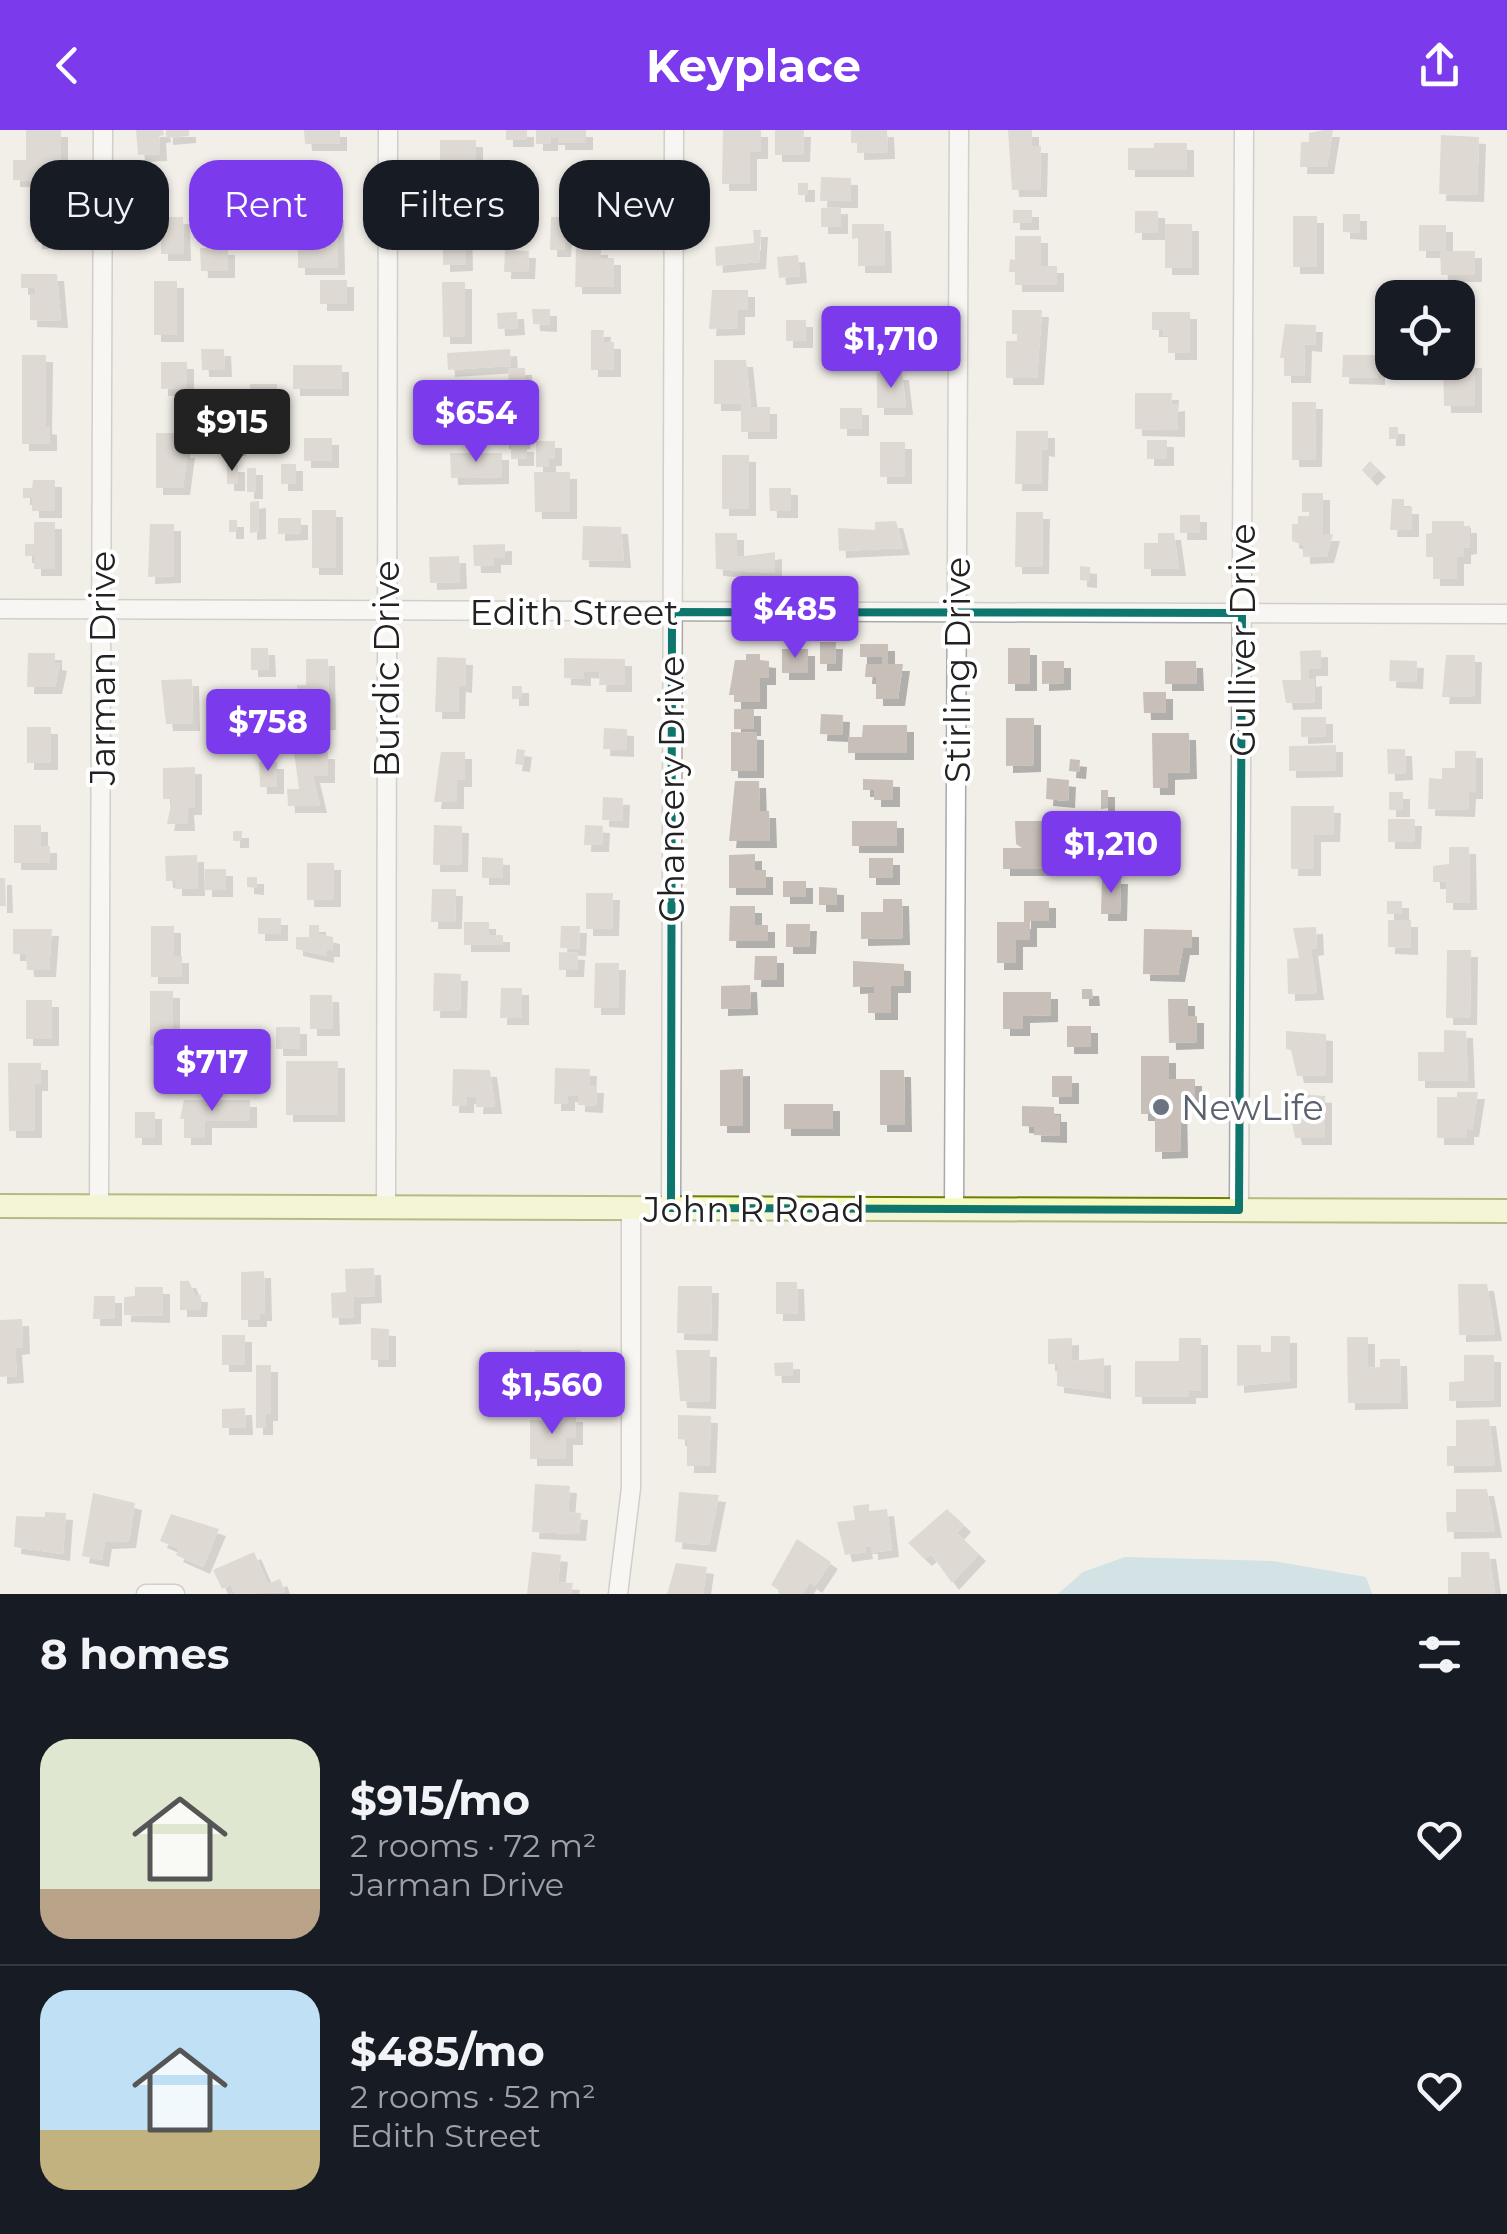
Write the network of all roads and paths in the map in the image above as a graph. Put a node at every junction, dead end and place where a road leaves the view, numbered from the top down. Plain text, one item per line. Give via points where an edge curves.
1 (103, 130) edge
2 (388, 130) edge
3 (674, 130) edge
4 (958, 130) edge
5 (1244, 130) edge
6 (0, 609) edge
7 (102, 610) junction
8 (386, 611) junction
9 (672, 612) junction
10 (957, 612) junction
11 (1242, 614) junction
12 (1507, 614) edge
13 (0, 1206) edge
14 (99, 1206) junction
15 (386, 1208) junction
16 (630, 1208) junction
17 (671, 1208) junction
18 (954, 1209) junction
19 (1239, 1210) junction
20 (1507, 1210) edge
21 (146, 1594) edge
22 (175, 1594) edge
23 (618, 1594) edge

1 - 7 street, Jarman Drive
2 - 8 street, Burdic Drive
3 - 9 street, Chancery Drive
4 - 10 street, Stirling Drive
5 - 11 street, Gulliver Drive
6 - 7 street, Edith Street
7 - 8 street, Edith Street
7 - 14 street, Jarman Drive
8 - 9 street, Edith Street
8 - 15 street, Burdic Drive
9 - 10 street, Edith Street
9 - 17 street, Chancery Drive
10 - 11 street, Edith Street
10 - 18 street, Stirling Drive
11 - 12 street, Edith Street
11 - 19 street, Gulliver Drive
13 - 14 main road, John R Road
14 - 15 main road, John R Road
15 - 16 main road, John R Road
16 - 17 main road, John R Road
16 - 23 street via 630,1488
17 - 18 main road, John R Road
18 - 19 main road, John R Road
19 - 20 main road, John R Road
21 - 22 street

